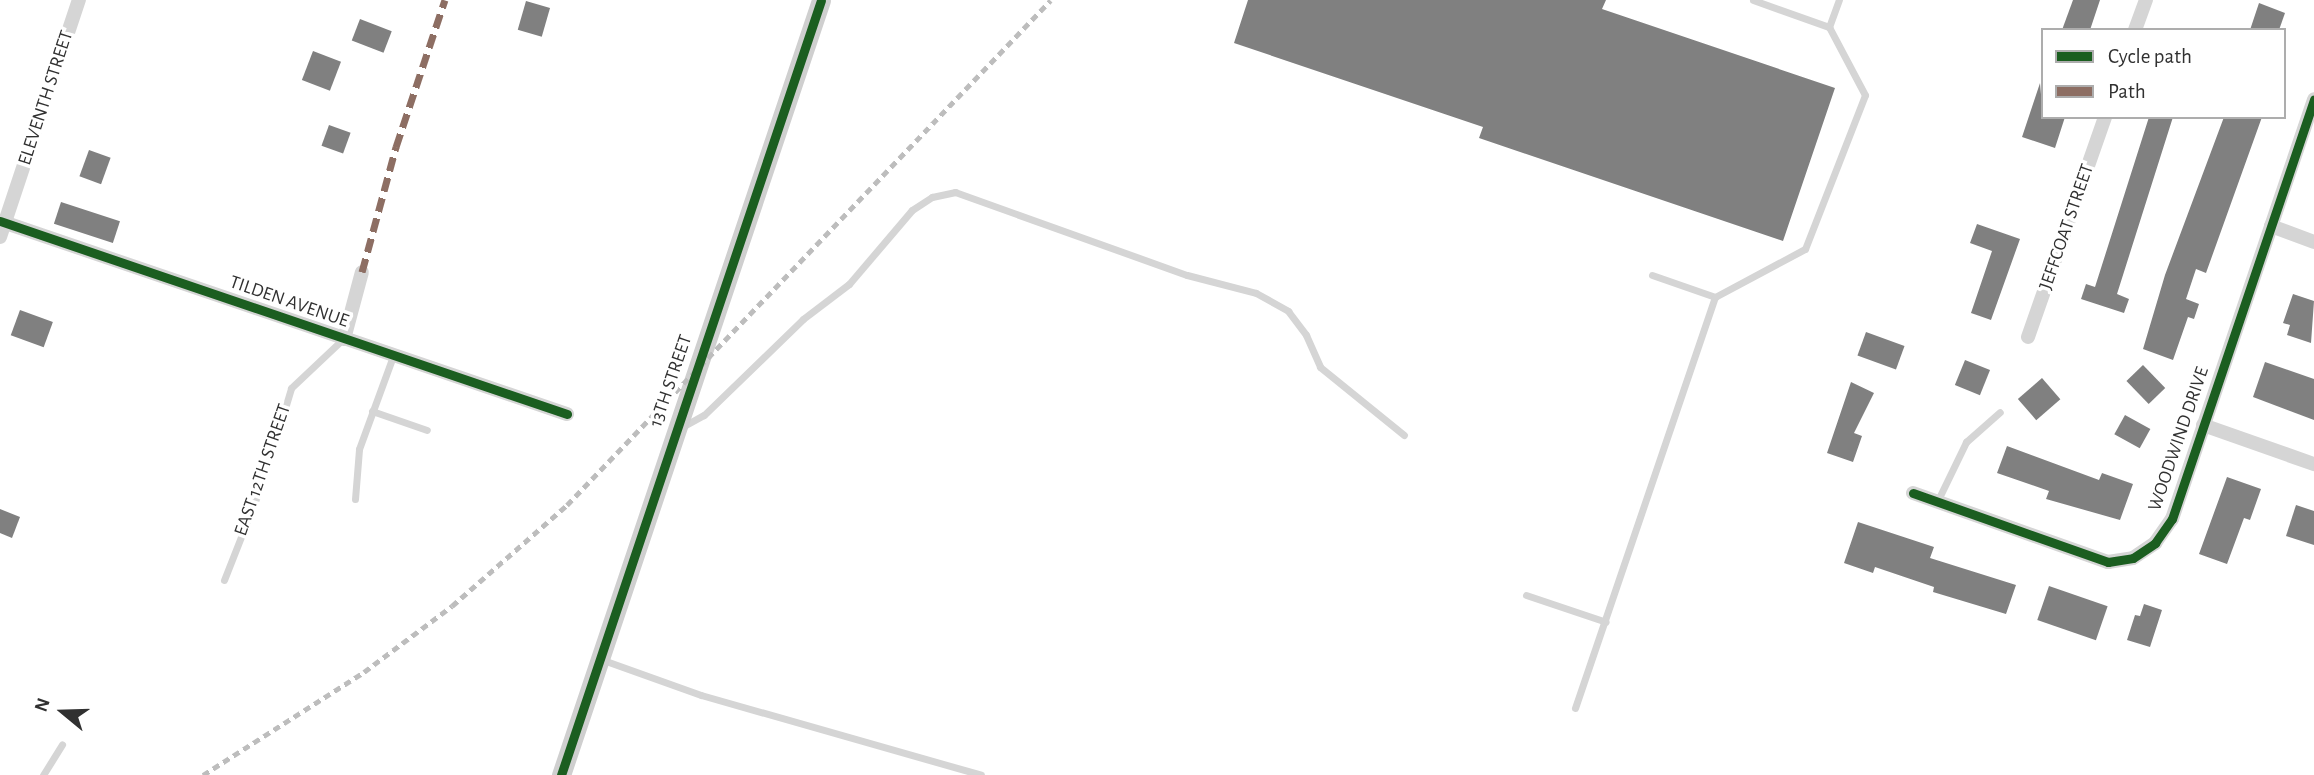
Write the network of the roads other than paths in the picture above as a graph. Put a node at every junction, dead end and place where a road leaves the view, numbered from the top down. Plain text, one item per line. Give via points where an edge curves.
1 (79, 0) edge
2 (821, 0) edge
3 (1753, 0) edge
4 (1839, 0) edge
5 (2146, 0) edge
6 (1829, 27) junction
7 (2136, 28) edge
8 (2314, 99) edge
9 (2104, 119) edge
10 (2271, 226) junction
11 (2, 227) edge
12 (2314, 242) edge
13 (362, 272) dead end
14 (1652, 275) dead end
15 (1715, 297) junction
16 (2028, 337) dead end
17 (344, 339) junction
18 (393, 356) junction
19 (372, 411) junction
20 (2000, 412) dead end
21 (567, 414) dead end
22 (2203, 425) junction
23 (427, 430) dead end
24 (673, 432) junction
25 (1404, 435) dead end
26 (2314, 464) edge
27 (1913, 493) dead end
28 (355, 499) dead end
29 (1937, 502) junction
30 (224, 580) dead end
31 (1526, 595) dead end
32 (1606, 622) junction
33 (599, 658) junction
34 (1575, 708) dead end
35 (62, 745) dead end
36 (43, 775) edge
37 (561, 775) edge
38 (981, 775) edge

1 - 11 street, ELEVENTH STREET
2 - 24 street, 13TH STREET
3 - 6 lane
4 - 6 lane
5 - 7 street
6 - 15 lane via 1865,95 1805,249
8 - 10 street, WOODWIND DRIVE
9 - 16 street, JEFFCOAT STREET
10 - 12 street
10 - 22 street, WOODWIND DRIVE
11 - 17 street, TILDEN AVENUE
13 - 17 street
14 - 15 lane
15 - 32 lane
17 - 18 street, TILDEN AVENUE
17 - 30 lane, EAST 12TH STREET via 291,388 263,481
18 - 19 lane
18 - 21 street, TILDEN AVENUE
19 - 23 lane
19 - 28 lane via 354,473
20 - 29 lane via 1966,442
22 - 26 street
22 - 29 street, WOODWIND DRIVE via 2172,519 2155,543 2133,558 2108,562 2083,555
24 - 25 lane via 704,415 803,319 849,284 912,210 932,197 955,192 1187,275 1256,293 1288,310 1320,367
24 - 33 street, 13TH STREET
27 - 29 street, WOODWIND DRIVE
31 - 32 lane
32 - 34 lane
33 - 37 street, 13TH STREET
33 - 38 lane via 701,695
35 - 36 lane

